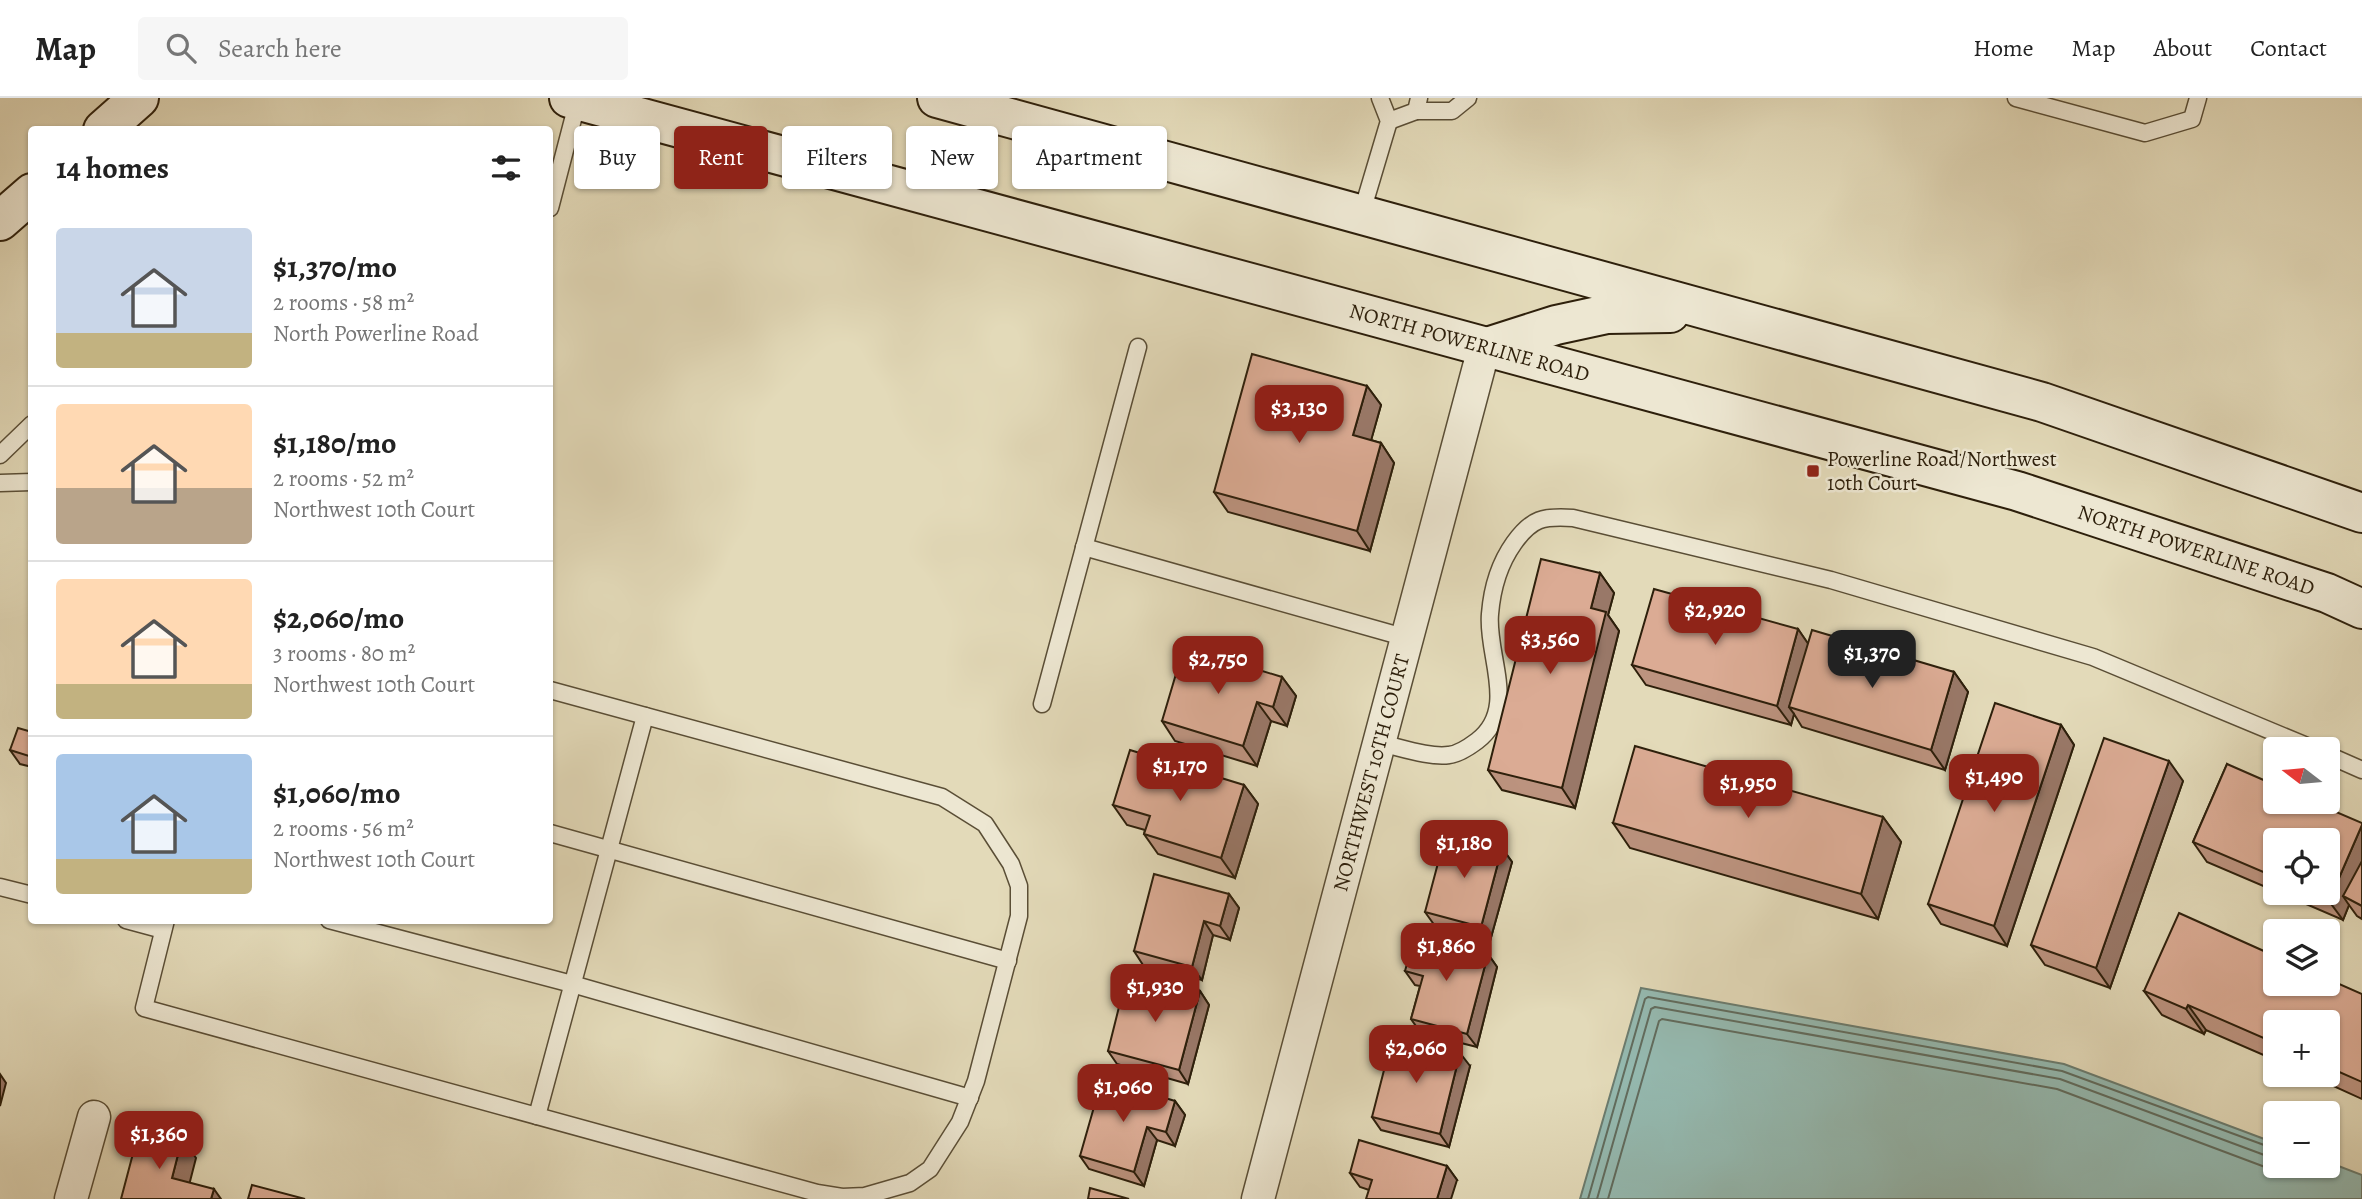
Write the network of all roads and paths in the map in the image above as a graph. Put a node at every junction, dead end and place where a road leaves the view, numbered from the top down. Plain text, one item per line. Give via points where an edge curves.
1 (139, 98) edge
2 (937, 98) edge
3 (1380, 98) edge
4 (1468, 98) edge
5 (2016, 98) edge
6 (2198, 98) edge
7 (574, 99) edge
8 (1417, 104) edge
9 (1389, 121) junction
10 (108, 126) edge
11 (553, 194) edge
12 (28, 196) edge
13 (1361, 215) junction
14 (0, 221) edge
15 (1711, 312) junction
16 (1138, 347) dead end
17 (1484, 348) junction
18 (28, 428) edge
19 (0, 455) edge
20 (28, 482) edge
21 (0, 483) edge
22 (2362, 513) edge
23 (1084, 547) junction
24 (2362, 609) edge
25 (1407, 638) junction
26 (553, 691) edge
27 (1042, 704) dead end
28 (645, 716) junction
29 (2285, 737) edge
30 (1380, 743) junction
31 (2340, 760) edge
32 (2362, 770) edge
33 (553, 834) edge
34 (608, 849) junction
35 (0, 887) edge
36 (28, 894) edge
37 (344, 924) edge
38 (164, 925) edge
39 (1008, 961) junction
40 (572, 984) junction
41 (970, 1098) junction
42 (537, 1116) junction
43 (94, 1117) dead end
44 (71, 1199) edge
45 (1258, 1199) edge

1 - 10 main road
2 - 13 main road
3 - 9 lane
4 - 8 lane via 1452,111
5 - 6 lane via 2145,133 2192,119
7 - 11 lane
7 - 17 main road, NORTH POWERLINE ROAD
8 - 9 lane
9 - 13 lane
12 - 14 main road
13 - 15 main road
15 - 17 main road via 1607,314
15 - 22 main road via 2042,402
16 - 23 lane
17 - 24 main road, NORTH POWERLINE ROAD via 2017,491 2327,593
17 - 25 street, NORTHWEST 10TH COURT
18 - 19 lane
20 - 21 lane
23 - 25 lane
23 - 27 lane
25 - 30 street, NORTHWEST 10TH COURT
26 - 28 lane
28 - 34 lane
28 - 39 lane via 942,797 985,824 1011,864 1019,886 1019,916
29 - 30 lane via 2093,657 1831,580 1556,517 1536,520 1522,532 1494,587 1489,615 1499,691 1496,715 1485,734 1466,749 1448,755
30 - 45 street, NORTHWEST 10TH COURT
31 - 32 lane
33 - 34 lane
34 - 39 lane
34 - 40 lane
35 - 36 lane
37 - 40 lane
38 - 42 lane via 144,1008
39 - 41 lane
40 - 41 lane
40 - 42 lane
41 - 42 lane via 930,1169 910,1183 865,1196 842,1197
43 - 44 street

